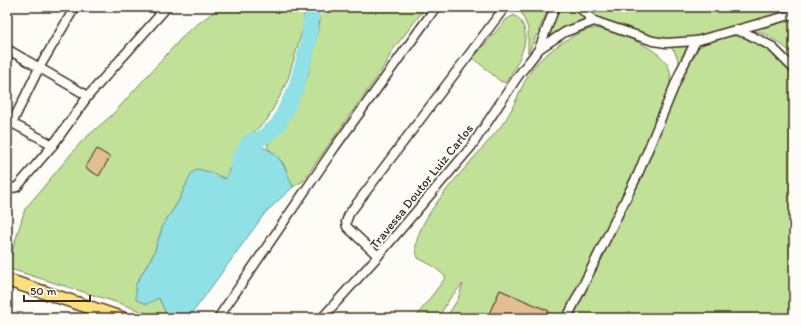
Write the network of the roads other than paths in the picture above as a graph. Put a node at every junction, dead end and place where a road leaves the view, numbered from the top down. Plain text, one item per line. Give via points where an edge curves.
1 (75, 7) edge
2 (154, 7) edge
3 (436, 7) edge
4 (505, 7) edge
5 (555, 7) edge
6 (579, 7) edge
7 (164, 9) edge
8 (794, 14) edge
9 (594, 21) junction
10 (735, 30) junction
11 (696, 41) junction
12 (7, 49) edge
13 (540, 49) junction
14 (39, 68) junction
15 (794, 69) edge
16 (88, 96) junction
17 (9, 122) edge
18 (53, 144) junction
19 (7, 189) edge
20 (378, 256) junction
21 (7, 280) edge
22 (122, 318) edge
23 (218, 318) edge
24 (322, 318) edge
25 (567, 318) edge

1 - 14 street
2 - 7 street
3 - 23 street via 335,147
4 - 20 street via 349,214 347,227
5 - 13 street
6 - 9 street
7 - 16 street
8 - 10 street
9 - 11 street via 653,41
9 - 13 street via 565,32
10 - 11 street
10 - 15 street via 771,46
11 - 25 street via 681,70 638,174
12 - 14 street
13 - 20 street, Travessa Doutor Luiz Carlos via 529,61 471,147
14 - 16 street
14 - 17 street
16 - 18 street
17 - 18 street
18 - 19 street via 17,187
20 - 24 street, Travessa Doutor Luiz Carlos
21 - 22 main road

